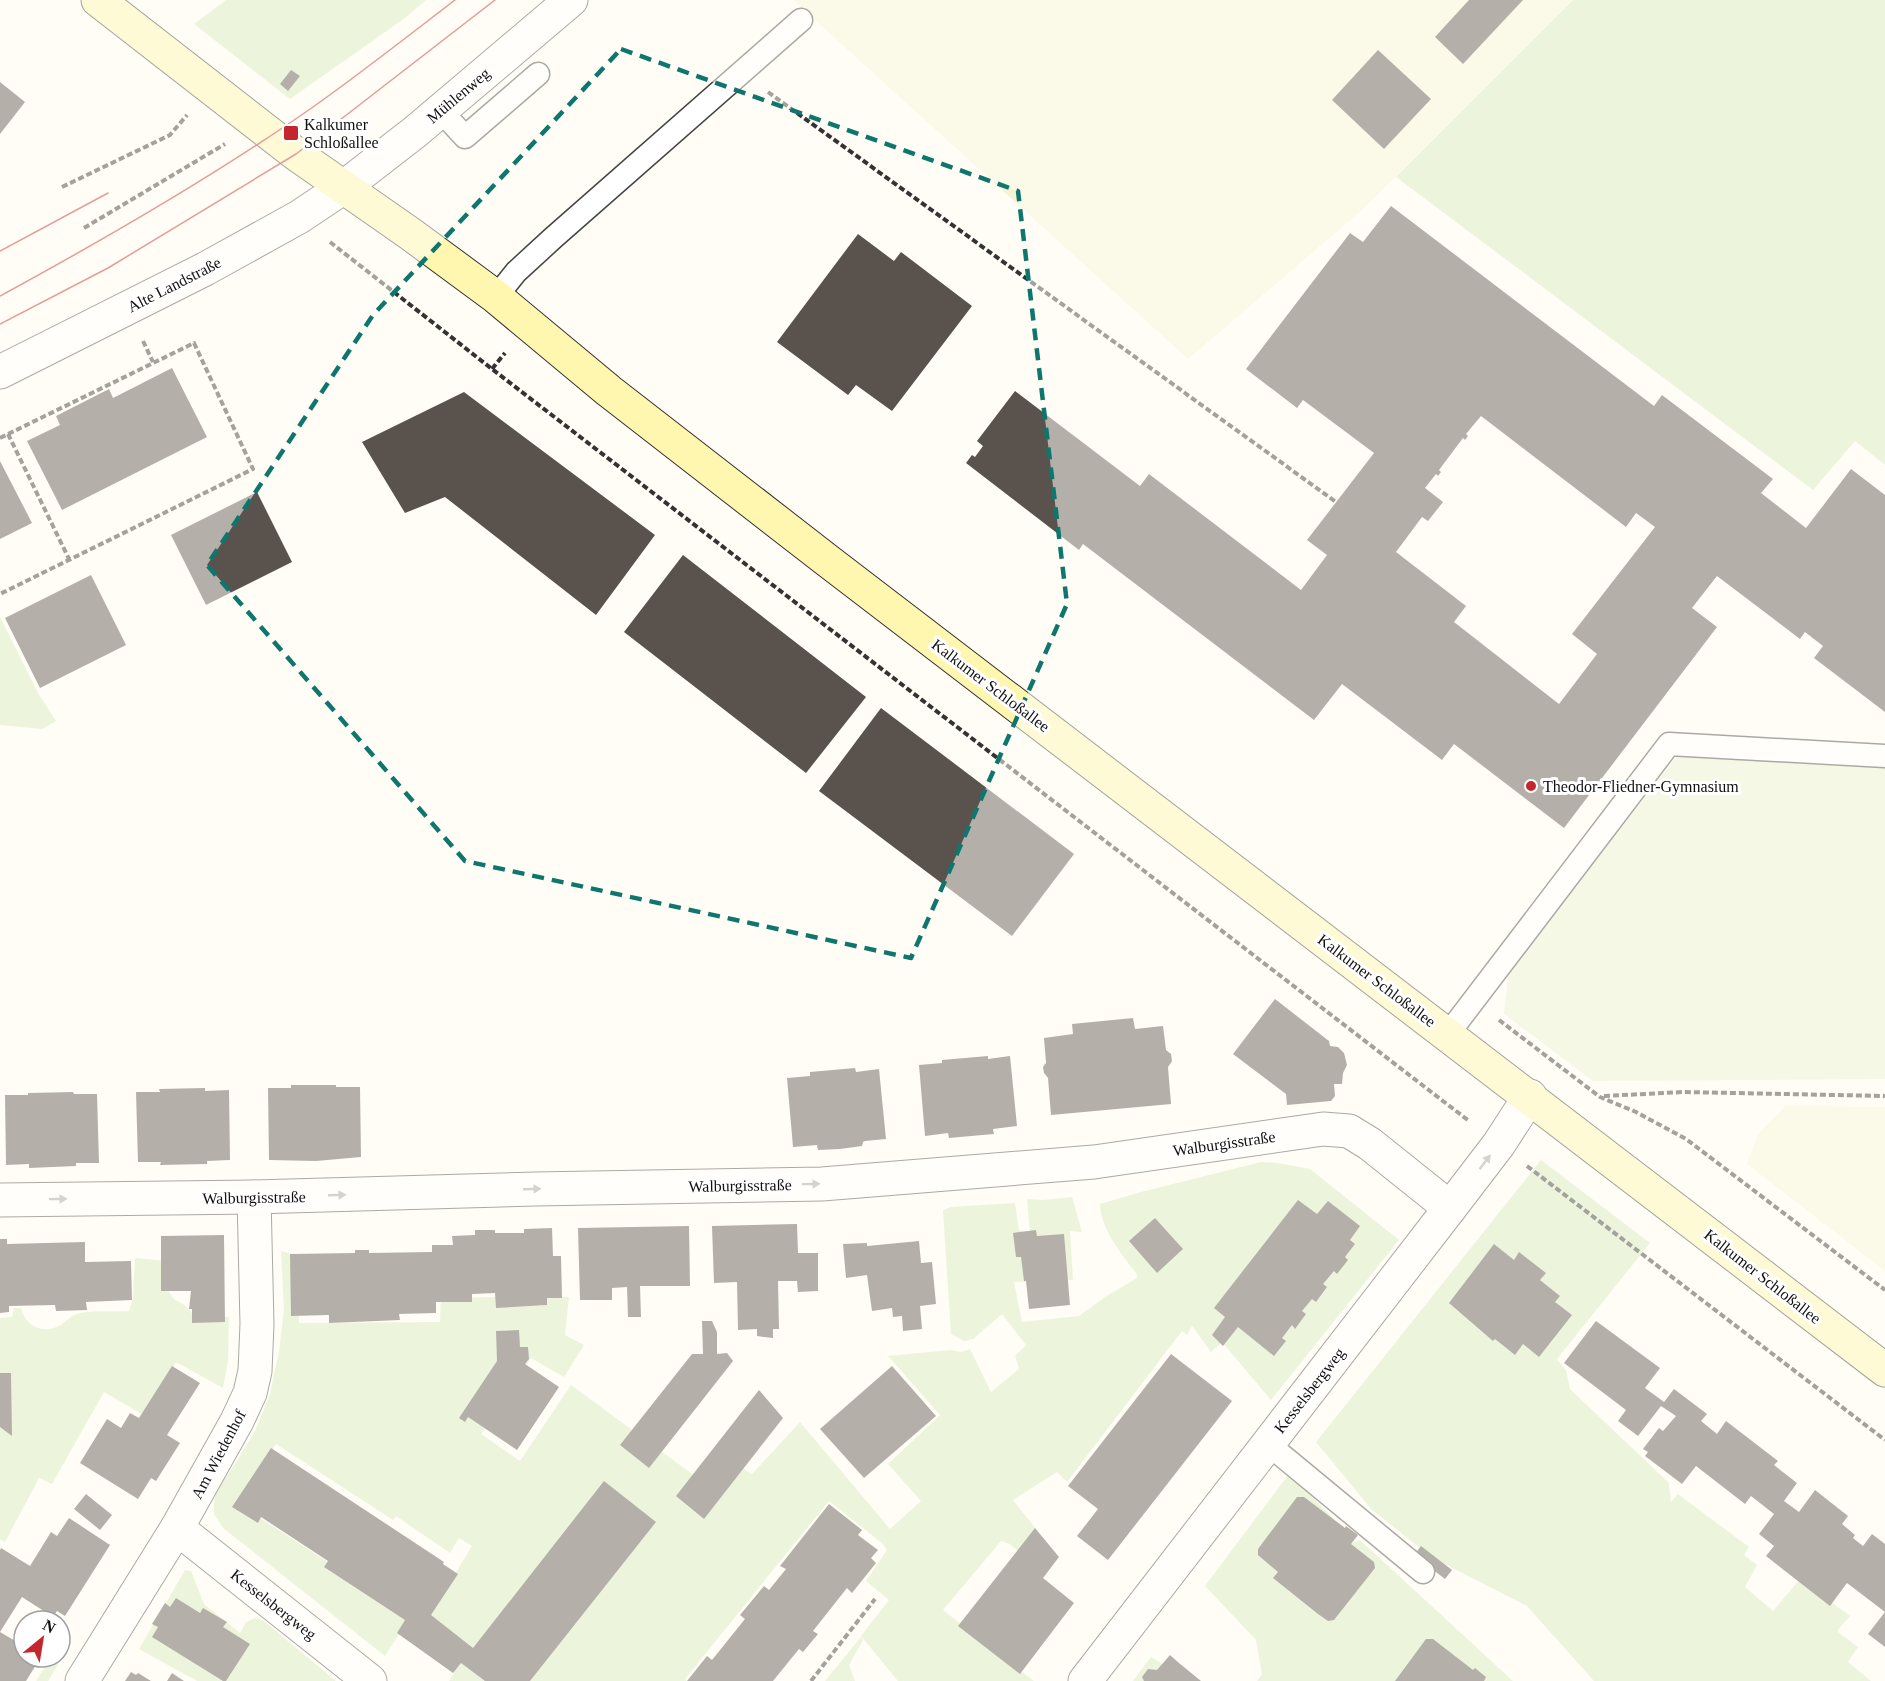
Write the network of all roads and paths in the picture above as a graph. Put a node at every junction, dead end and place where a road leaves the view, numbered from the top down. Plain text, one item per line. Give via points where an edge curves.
1 (98, 0) edge
2 (571, 0) edge
3 (801, 20) dead end
4 (741, 72) junction
5 (538, 74) dead end
6 (210, 87) junction
7 (441, 111) junction
8 (259, 124) junction
9 (62, 187) dead end
10 (344, 187) junction
11 (299, 217) junction
12 (84, 228) dead end
13 (496, 297) junction
14 (512, 345) dead end
15 (492, 369) junction
16 (0, 372) edge
17 (8, 434) junction
18 (0, 438) edge
19 (1336, 502) dead end
20 (69, 559) junction
21 (0, 594) edge
22 (1885, 756) edge
23 (1473, 1000) junction
24 (1448, 1034) junction
25 (1530, 1096) junction
26 (1589, 1096) dead end
27 (1885, 1096) edge
28 (1600, 1097) junction
29 (1499, 1144) junction
30 (254, 1197) junction
31 (0, 1200) edge
32 (1450, 1208) junction
33 (1885, 1290) edge
34 (1885, 1370) edge
35 (1885, 1440) edge
36 (1268, 1444) junction
37 (177, 1528) junction
38 (1423, 1572) dead end
39 (875, 1599) dead end
40 (82, 1681) edge
41 (370, 1681) edge
42 (811, 1681) edge
43 (1085, 1681) edge

1 - 6 main road, Kalkumer Schloßallee
2 - 7 street, Mühlenweg
3 - 4 lane
4 - 13 lane via 553,238
4 - 19 path
5 - 7 lane via 465,137
6 - 8 main road, Kalkumer Schloßallee
6 - 9 path via 170,135
7 - 10 street, Mühlenweg
8 - 10 main road, Kalkumer Schloßallee
8 - 12 path
10 - 11 street, Alte Landstraße
10 - 13 main road, Kalkumer Schloßallee
11 - 15 path
11 - 16 street, Alte Landstraße
13 - 24 main road, Kalkumer Schloßallee via 609,391 809,546
14 - 15 path
15 - 29 path
17 - 18 path
17 - 20 path
17 - 20 path via 194,343 253,469
20 - 21 path
22 - 23 lane via 1669,744
23 - 24 lane
23 - 28 path
24 - 25 main road, Kalkumer Schloßallee
25 - 29 street, Kesselsbergweg
25 - 34 main road, Kalkumer Schloßallee
26 - 28 path
27 - 28 path via 1684,1092
28 - 33 path via 1686,1139
32 -> 29 street, Kesselsbergweg
29 - 35 path
31 -> 30 street, Walburgisstraße
30 -> 32 street, Walburgisstraße via 822,1184 1094,1162 1323,1129 1349,1131 1370,1144
30 - 37 street, Am Wiedenhof via 257,1324 250,1393
32 - 36 street, Kesselsbergweg
36 - 38 lane
36 - 43 street, Kesselsbergweg
37 - 40 street, Am Wiedenhof
37 - 41 street, Kesselsbergweg
39 - 42 path

